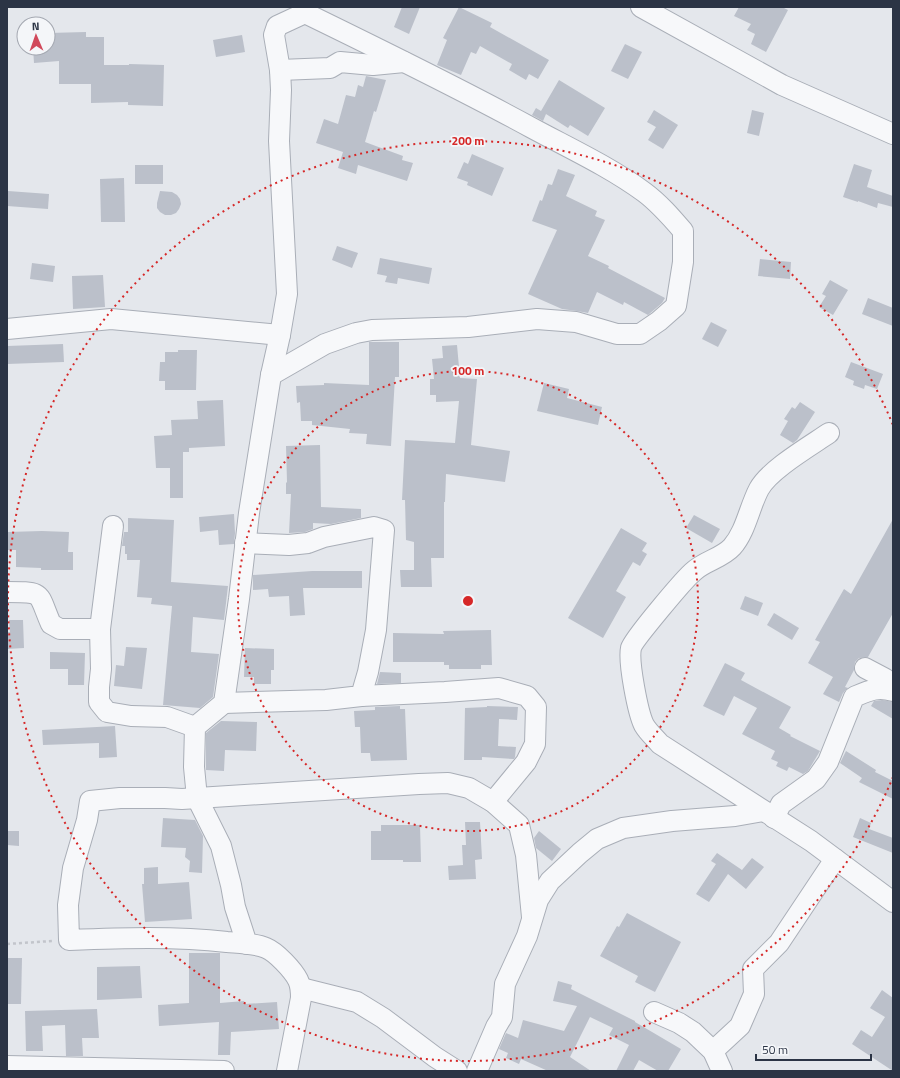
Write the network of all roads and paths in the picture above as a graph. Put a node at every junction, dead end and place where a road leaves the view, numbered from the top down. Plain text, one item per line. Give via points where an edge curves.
1 (640, 7) edge
2 (306, 10) edge
3 (405, 62) junction
4 (280, 70) junction
5 (893, 134) edge
6 (7, 329) edge
7 (280, 335) junction
8 (271, 375) junction
9 (829, 432) dead end
10 (112, 526) dead end
11 (245, 544) junction
12 (7, 592) edge
13 (100, 629) junction
14 (864, 668) dead end
15 (893, 685) edge
16 (893, 691) edge
17 (361, 696) junction
18 (224, 704) junction
19 (195, 727) junction
20 (197, 798) junction
21 (493, 802) junction
22 (768, 815) junction
23 (835, 859) junction
24 (893, 902) edge
25 (532, 916) junction
26 (69, 940) junction
27 (7, 944) edge
28 (247, 944) junction
29 (301, 988) junction
30 (654, 1012) dead end
31 (713, 1051) junction
32 (7, 1066) edge
33 (224, 1071) edge
34 (287, 1071) edge
35 (457, 1071) edge
36 (477, 1071) edge
37 (722, 1071) edge

1 - 5 street via 782,85
2 - 3 street
2 - 4 street via 277,26 274,36
3 - 4 street via 373,65 340,62 330,68
3 - 8 street via 596,162 645,193 665,211 683,231 683,262 676,306 640,334 617,334 576,322 537,319 468,327 372,330 325,344
4 - 7 street via 279,141 287,294
6 - 7 street via 111,319
7 - 8 street
8 - 11 street
9 - 22 street via 775,470 759,488 742,531 732,547 721,556 694,570 631,647 638,704 644,725 652,735 660,744
10 - 13 street
11 - 17 street via 289,546 374,527 384,530 376,630
11 - 18 street
12 - 13 street via 31,592 38,595 51,624 60,629
13 - 19 street via 99,702 107,712 167,717
14 - 15 street
16 - 22 street via 883,688 870,690 854,697 828,762 816,779
17 - 18 street
17 - 21 street via 499,688 527,696 536,707 535,744 526,762
18 - 19 street
19 - 20 street via 194,767
20 - 21 street via 448,783 469,788
20 - 26 street via 120,798 90,801 73,868 68,905
20 - 28 street via 221,846 235,907
21 - 25 street via 519,825 526,855
22 - 23 street
22 - 25 street via 672,821 623,828 597,839 550,880
23 - 24 street
23 - 31 street via 779,942 752,969 754,994 740,1026
25 - 36 street via 527,936 504,984 502,1017
26 - 27 path
26 - 28 street via 171,939
28 - 29 street via 268,948 276,954 293,972
29 - 34 street
29 - 35 street via 357,1002
30 - 31 street via 679,1023
31 - 37 street
32 - 33 street

